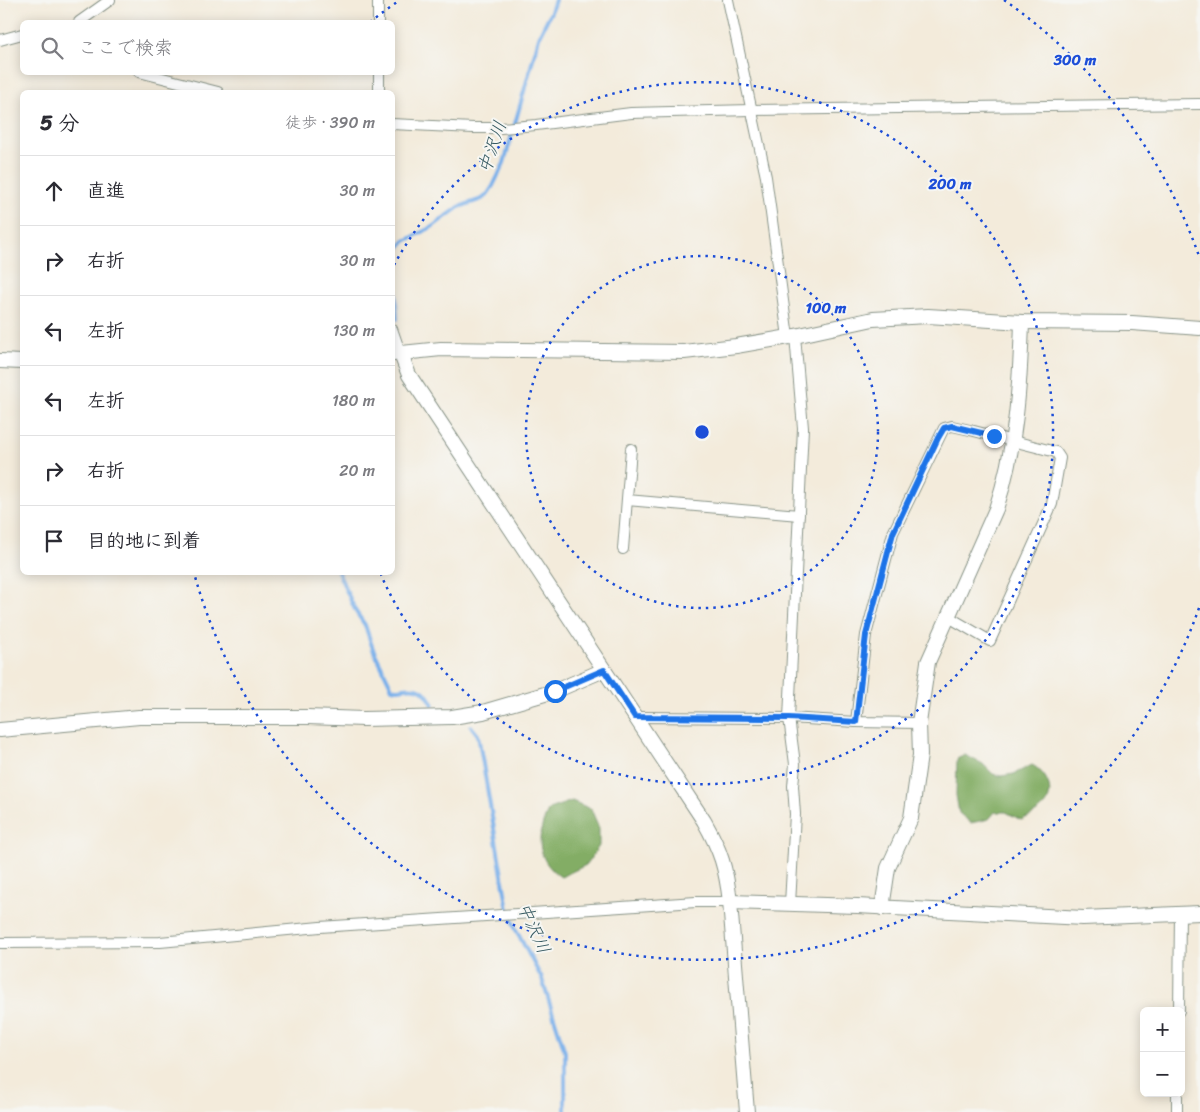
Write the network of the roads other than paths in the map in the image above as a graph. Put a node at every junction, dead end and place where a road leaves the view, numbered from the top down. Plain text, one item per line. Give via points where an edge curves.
1 (110, 0) edge
2 (378, 0) edge
3 (728, 0) edge
4 (82, 20) edge
5 (378, 20) edge
6 (20, 35) edge
7 (0, 40) edge
8 (151, 75) edge
9 (379, 75) edge
10 (210, 90) edge
11 (379, 90) edge
12 (1200, 104) edge
13 (751, 110) junction
14 (395, 124) edge
15 (1022, 322) junction
16 (1200, 328) edge
17 (791, 337) junction
18 (396, 353) edge
19 (0, 361) edge
20 (20, 362) edge
21 (1014, 440) junction
22 (631, 449) dead end
23 (627, 500) junction
24 (798, 515) junction
25 (623, 549) dead end
26 (947, 616) junction
27 (604, 670) junction
28 (635, 717) junction
29 (789, 718) junction
30 (856, 722) junction
31 (919, 723) junction
32 (0, 730) edge
33 (730, 902) junction
34 (790, 904) junction
35 (882, 908) junction
36 (1200, 913) edge
37 (1180, 914) junction
38 (0, 943) edge
39 (1178, 1007) edge
40 (1177, 1097) edge
41 (747, 1112) edge
42 (1177, 1112) edge

1 - 4 street
2 - 5 street
3 - 13 street
6 - 7 street
8 - 10 street
9 - 11 street
12 - 13 street
13 - 14 street via 631,113 501,128
13 - 17 street via 766,177
15 - 16 street via 1132,323
15 - 17 street via 901,317 873,319
15 - 21 street
17 - 18 street via 684,352 441,349
17 - 24 street via 803,428
18 - 27 street
19 - 20 street
21 - 26 street via 996,510
21 - 26 street via 1056,452 1060,458 1052,504 990,641
21 - 30 street via 952,426 944,428 938,438 893,533 866,635
22 - 23 street
23 - 24 street
23 - 25 street
24 - 29 street
26 - 31 street via 928,662
27 - 28 street
27 - 32 street via 555,691 484,712 452,717 139,717
28 - 29 street
28 - 33 street via 718,846 727,874
29 - 30 street
29 - 34 street via 795,814
30 - 31 street
31 - 35 street via 920,755 911,818 888,868
33 - 34 street
33 - 38 street via 320,927 160,942
33 - 41 street
34 - 35 street
35 - 37 street via 1083,918
36 - 37 street
37 - 39 street
40 - 42 street

